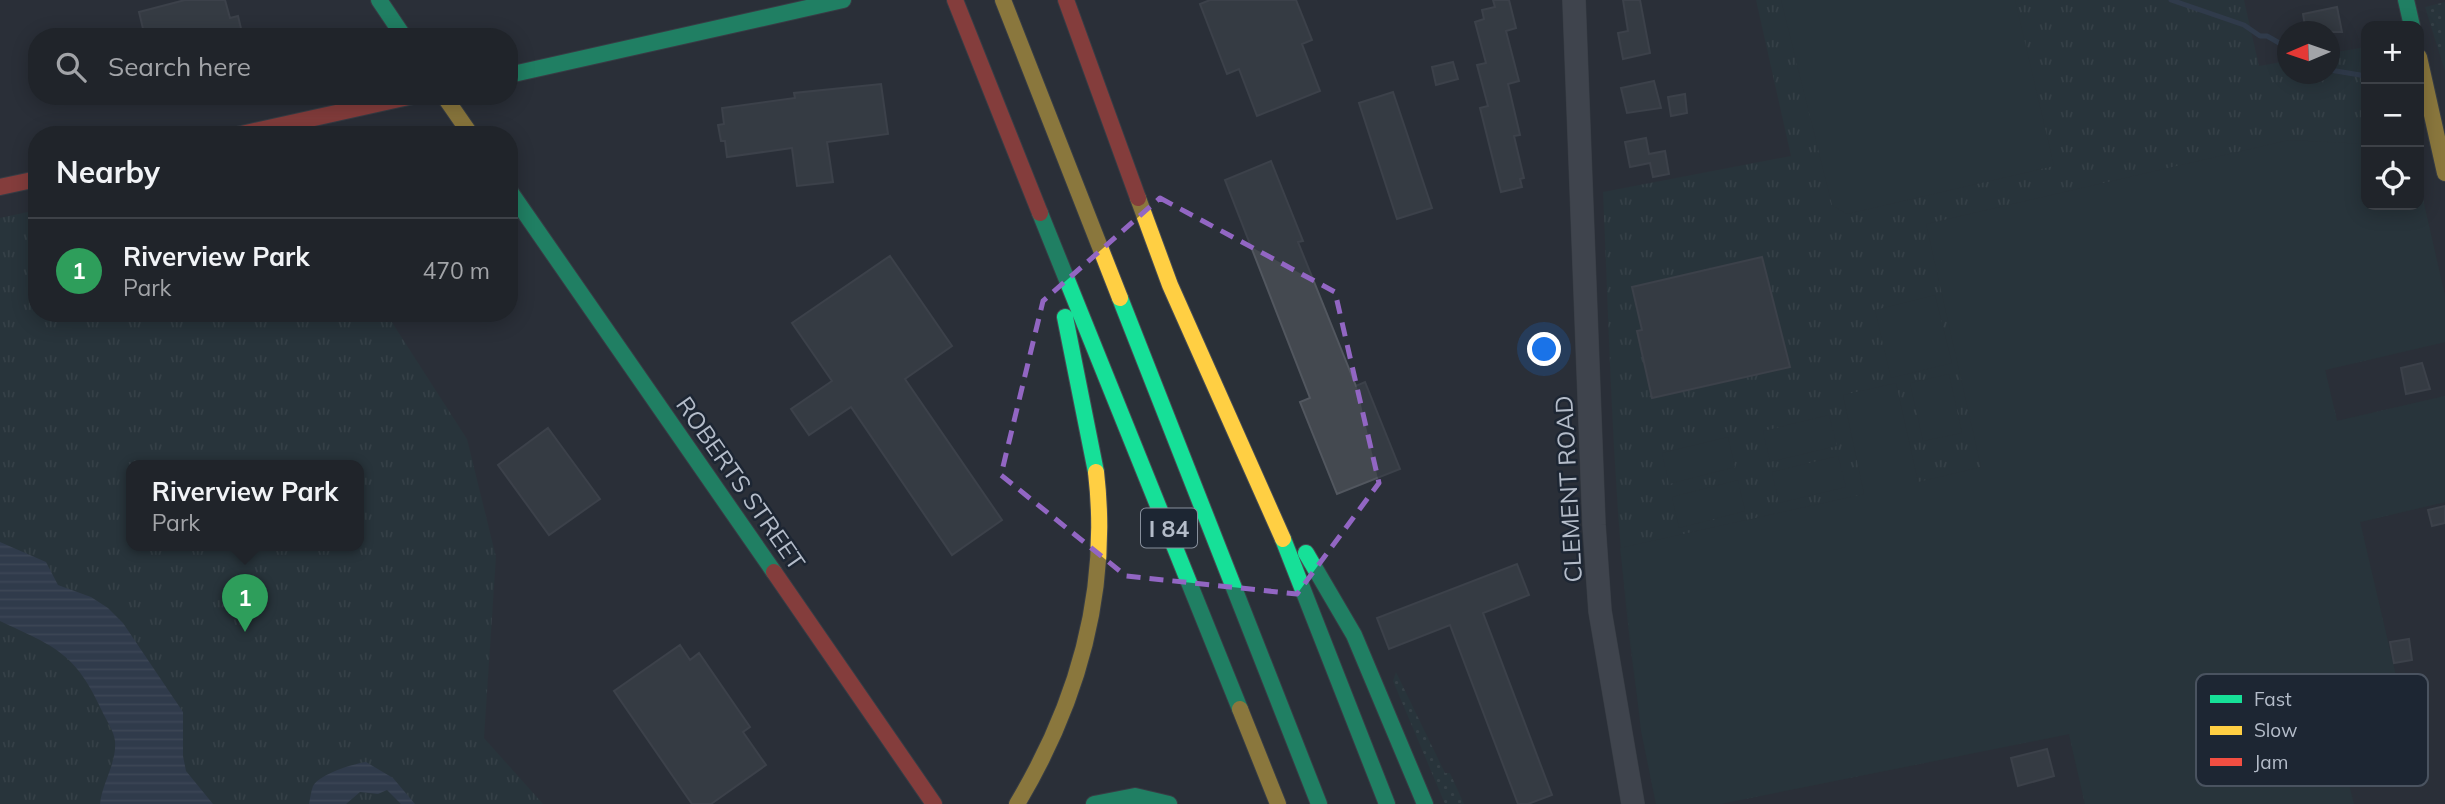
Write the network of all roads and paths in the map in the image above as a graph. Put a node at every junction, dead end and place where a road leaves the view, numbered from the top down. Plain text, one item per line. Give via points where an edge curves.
1 (379, 0) edge
2 (843, 0) edge
3 (955, 0) edge
4 (1003, 0) edge
5 (1066, 0) edge
6 (1574, 0) edge
7 (2406, 0) edge
8 (2411, 21) edge
9 (398, 28) edge
10 (518, 73) edge
11 (2424, 79) edge
12 (372, 105) edge
13 (450, 105) edge
14 (278, 126) edge
15 (465, 126) edge
16 (2445, 173) edge
17 (28, 181) edge
18 (0, 187) edge
19 (1121, 200) dead end
20 (518, 203) edge
21 (1058, 253) junction
22 (1170, 285) junction
23 (1272, 511) junction
24 (934, 804) edge
25 (1017, 804) edge
26 (1094, 804) edge
27 (1170, 804) edge
28 (1278, 804) edge
29 (1319, 804) edge
30 (1387, 804) edge
31 (1425, 804) edge
32 (1633, 804) edge

1 - 9 main road
2 - 10 main road
3 - 21 main road, I 84
4 - 29 main road
5 - 22 main road
6 - 32 street, CLEMENT ROAD via 1600,611
7 - 8 main road
11 - 16 main road
12 - 14 main road
13 - 15 main road
17 - 18 main road
19 - 22 main road
20 - 24 main road, ROBERTS STREET
21 - 25 main road via 1064,315 1098,482 1099,579 1091,630 1073,691
21 - 28 main road, I 84
22 - 23 main road
23 - 30 main road
23 - 31 main road via 1314,564 1344,615
26 - 27 main road via 1128,796

